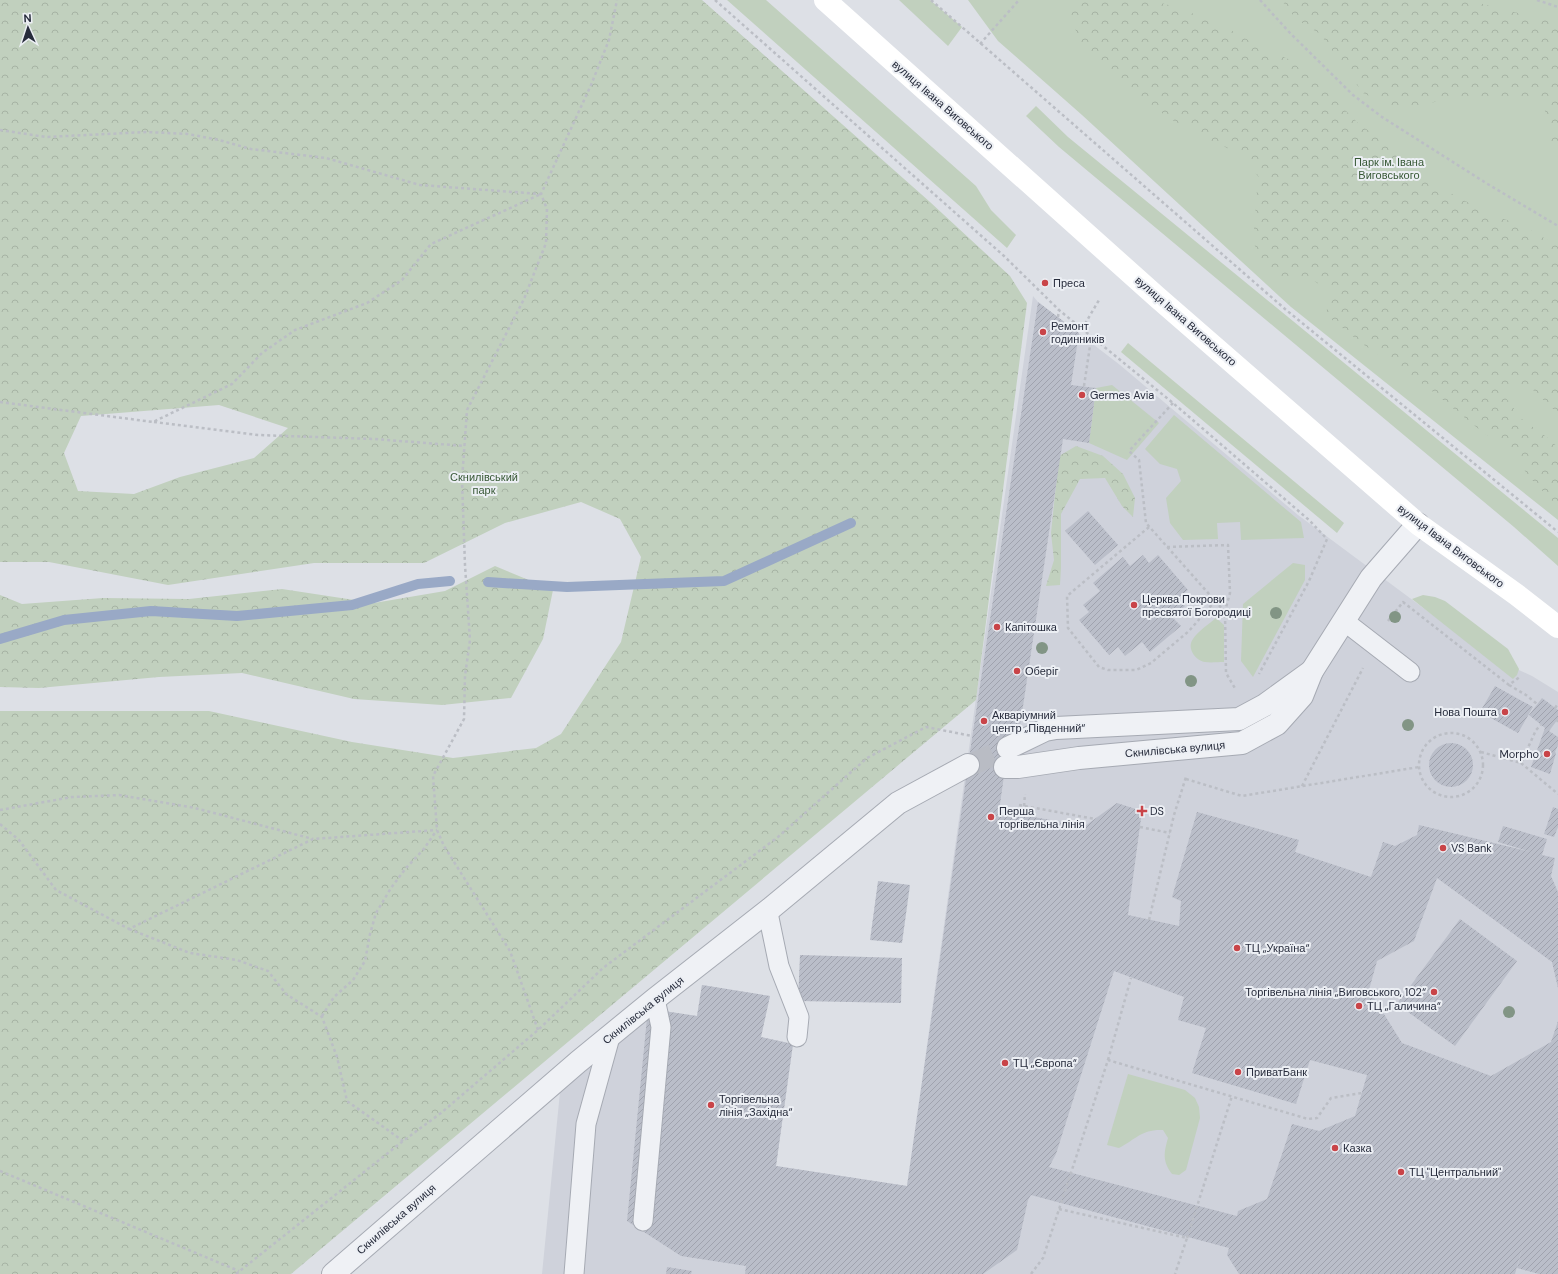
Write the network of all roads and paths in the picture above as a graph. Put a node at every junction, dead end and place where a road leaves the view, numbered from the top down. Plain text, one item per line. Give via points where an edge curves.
1 (617, 0) edge
2 (715, 0) edge
3 (825, 0) edge
4 (931, 0) edge
5 (1019, 0) edge
6 (1260, 0) edge
7 (1537, 0) edge
8 (1558, 7) edge
9 (980, 44) junction
10 (0, 130) edge
11 (541, 194) junction
12 (1558, 226) edge
13 (1099, 300) dead end
14 (1059, 310) junction
15 (1058, 317) dead end
16 (1082, 328) junction
17 (1095, 338) junction
18 (1084, 386) dead end
19 (0, 402) edge
20 (1173, 403) junction
21 (153, 422) junction
22 (464, 446) junction
23 (1418, 524) junction
24 (1149, 527) junction
25 (1558, 532) edge
26 (1167, 547) junction
27 (1215, 601) junction
28 (1225, 612) junction
29 (1344, 622) junction
30 (1385, 625) dead end
31 (1558, 627) edge
32 (1366, 662) dead end
33 (1312, 671) junction
34 (1410, 672) dead end
35 (1521, 676) dead end
36 (1256, 679) dead end
37 (1509, 685) junction
38 (1239, 696) dead end
39 (1537, 704) dead end
40 (1558, 704) edge
41 (1555, 708) dead end
42 (1540, 724) dead end
43 (972, 736) dead end
44 (1481, 752) junction
45 (1521, 763) junction
46 (968, 765) tunnel mouth
47 (1419, 767) junction
48 (1188, 772) dead end
49 (1186, 779) junction
50 (1302, 786) junction
51 (1558, 794) edge
52 (1019, 805) dead end
53 (0, 810) edge
54 (1095, 819) dead end
55 (0, 824) edge
56 (1140, 827) dead end
57 (437, 830) junction
58 (1170, 832) junction
59 (313, 839) junction
60 (770, 909) junction
61 (1149, 920) dead end
62 (129, 929) junction
63 (1131, 978) dead end
64 (655, 999) junction
65 (322, 1017) junction
66 (538, 1030) junction
67 (610, 1037) junction
68 (797, 1037) dead end
69 (1108, 1060) junction
70 (1362, 1093) dead end
71 (1232, 1096) junction
72 (403, 1141) junction
73 (0, 1171) edge
74 (1059, 1209) junction
75 (643, 1221) dead end
76 (1187, 1238) junction
77 (239, 1271) junction
78 (236, 1274) edge
79 (333, 1274) edge
80 (574, 1274) edge
81 (1031, 1274) edge
82 (1175, 1274) edge

1 - 11 path via 609,40
2 - 14 path via 1004,256
3 - 23 main road, вулиця Івана Виговського via 1157,297
4 - 9 path
5 - 9 path
6 - 12 path via 1290,34 1352,95 1382,117
7 - 8 path
9 - 25 path via 1285,309
10 - 11 path via 46,137 146,132 188,134 251,149 326,158 420,185
11 - 21 path via 431,244 402,280 367,303 295,330 262,353 232,384
11 - 22 path via 547,209 546,243 524,299 467,410
13 - 16 path
14 - 15 path
14 - 16 path
16 - 17 path
17 - 18 path via 1090,346
17 - 20 path
19 - 21 path
20 - 24 path via 1129,451 1139,460 1146,523
20 - 36 path via 1309,520 1327,539 1309,581
21 - 22 path via 258,435 374,439
22 - 57 path via 462,480 470,640 465,676 464,719 433,776
23 - 29 street, Скнилівська вулиця via 1371,578
23 - 31 main road, вулиця Івана Виговського
24 - 26 path
24 - 27 path via 1067,596 1068,628 1098,667 1108,670 1136,670 1151,663 1189,631
26 - 27 path
26 - 28 path via 1228,545 1230,593
27 - 28 path
28 - 38 path via 1226,673
29 - 33 street, Скнилівська вулиця
29 - 34 lane
30 - 37 path via 1403,602
32 - 50 path
33 - 33 street, Скнилівська вулиця via 1302,696 1277,724 1242,743 1079,758 1018,768 1006,757 1045,730 1056,728 1239,719 1265,705
35 - 37 path
37 - 39 path
40 - 41 path
42 - 45 path
43 - 66 path via 926,727 867,758 778,837 603,968
44 - 45 path
44 - 47 path via 1468,737 1448,733 1439,735 1430,740 1424,748
44 - 47 path via 1483,773 1472,789 1464,795 1444,796 1434,792 1421,777
45 - 51 path
46 - 60 street, Скнилівська вулиця via 898,803
47 - 50 path
48 - 49 path
49 - 50 path via 1242,796
49 - 58 path
52 - 54 path
53 - 59 path via 72,797 119,795 195,808
55 - 62 path via 19,840 56,890
56 - 58 path
57 - 59 path
57 - 65 path via 424,850 391,888 376,913 365,961 353,980 334,997
57 - 66 path via 444,846 510,951
58 - 61 path
59 - 62 path
60 - 64 street, Скнилівська вулиця
60 - 68 lane via 768,913 778,966 799,1017
62 - 65 path via 190,953 237,960 268,971 286,994
63 - 69 path
64 - 67 street, Скнилівська вулиця
64 - 75 lane via 661,1027
65 - 72 path via 337,1057 347,1101
66 - 72 path via 441,1113
67 - 79 street, Скнилівська вулиця
67 - 80 lane via 586,1124
69 - 71 path
69 - 74 path
70 - 71 path via 1331,1098 1317,1118 1308,1119
71 - 76 path
72 - 77 path
73 - 77 path
74 - 76 path
74 - 81 path via 1043,1258
76 - 82 path
77 - 78 path

